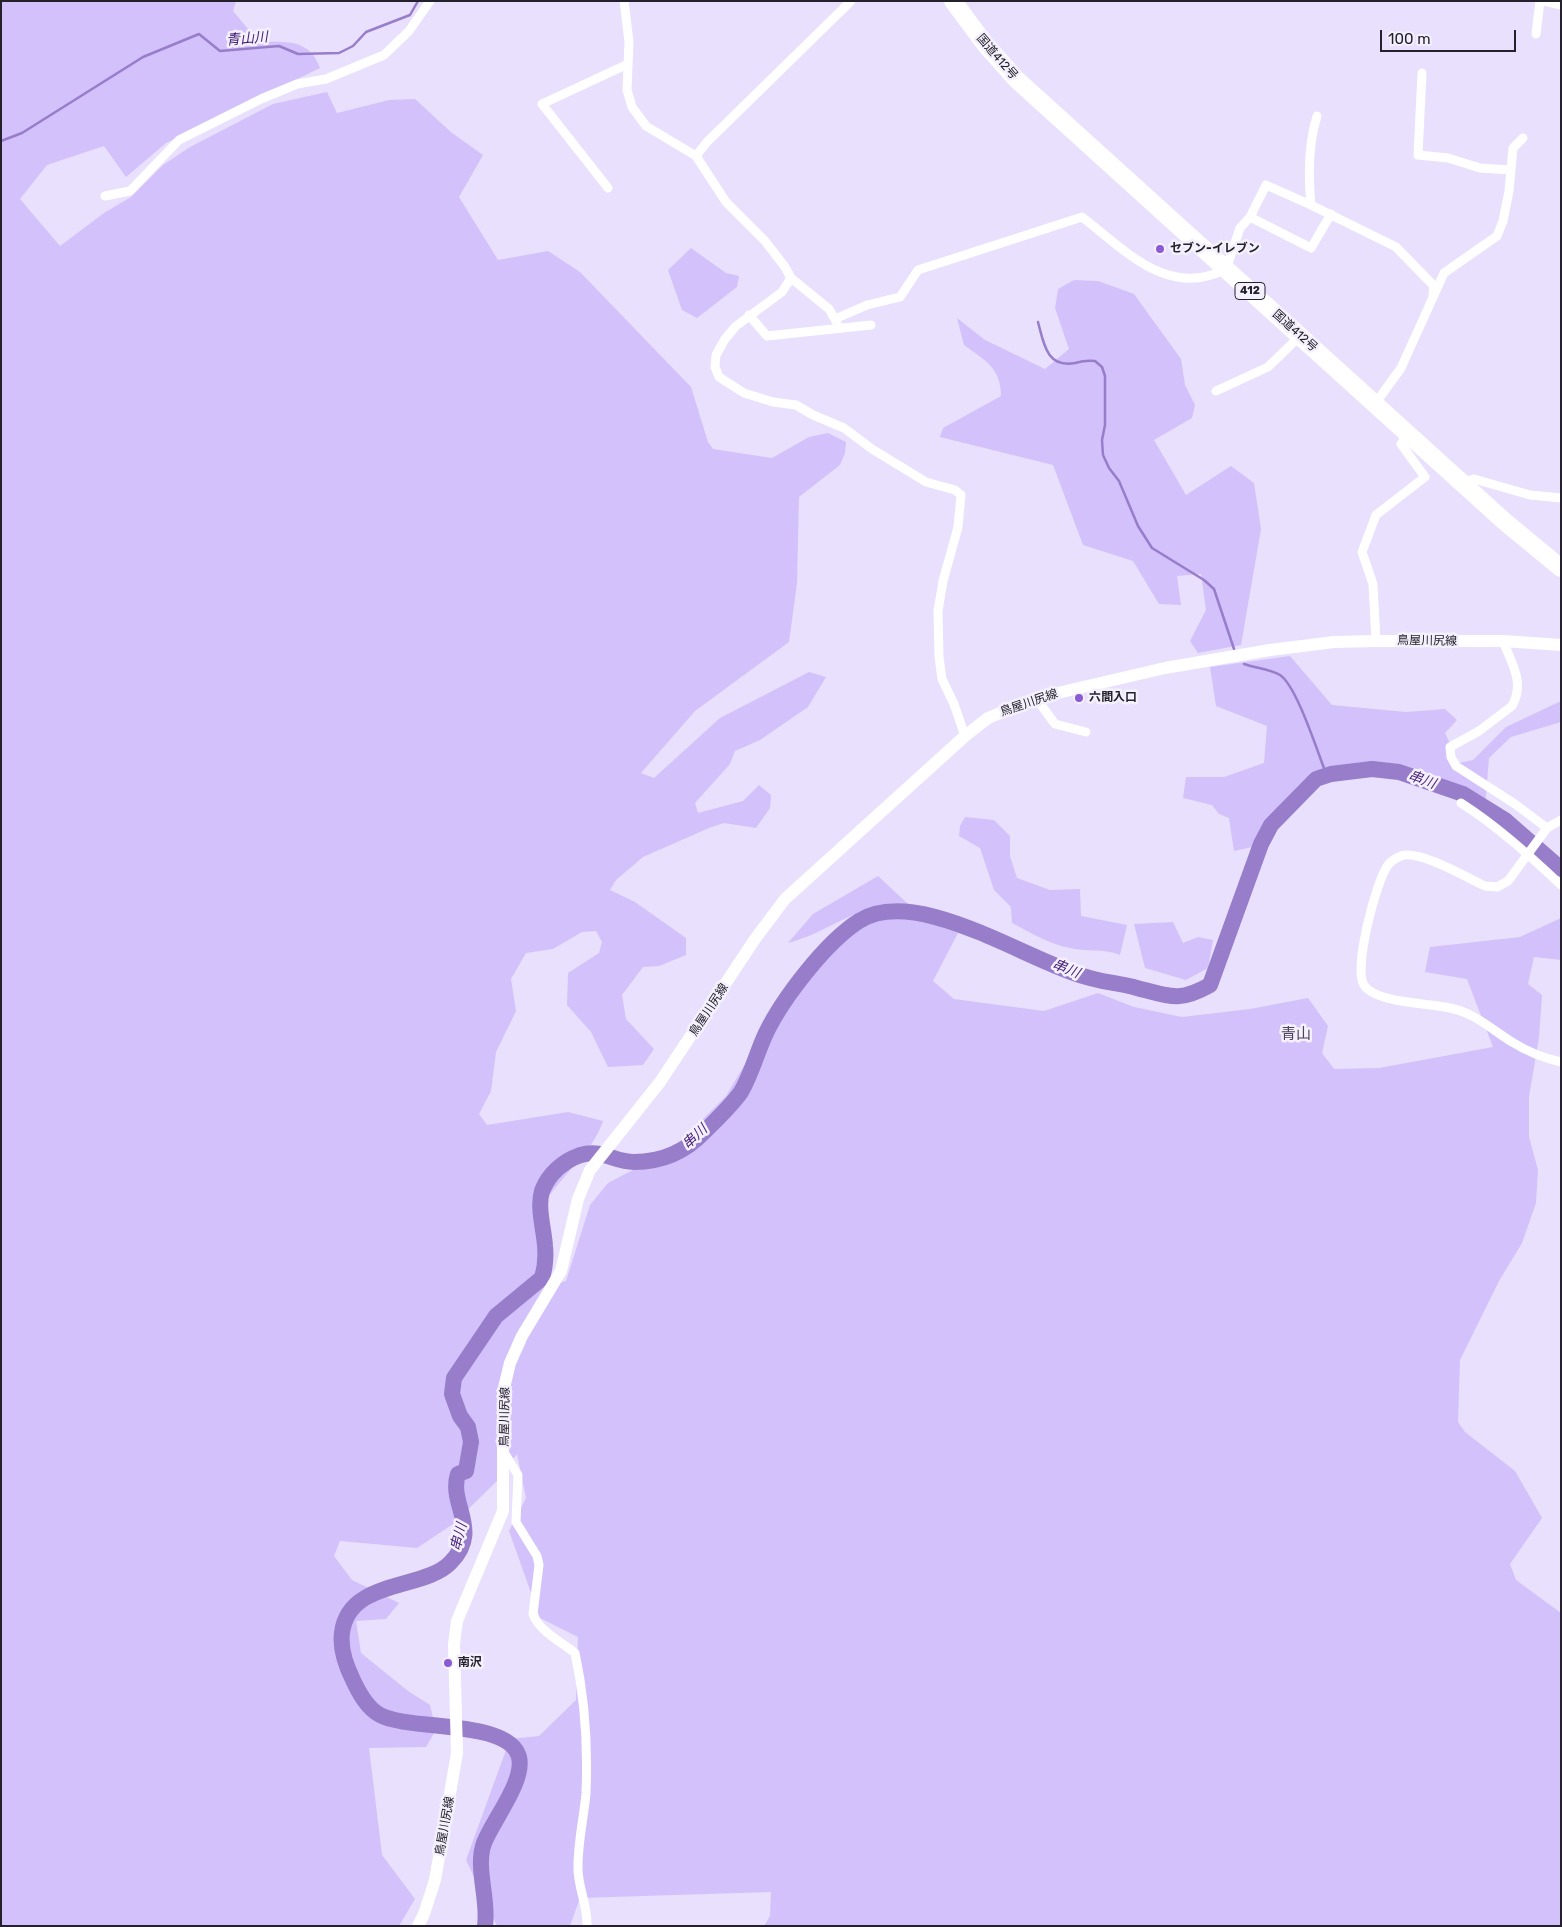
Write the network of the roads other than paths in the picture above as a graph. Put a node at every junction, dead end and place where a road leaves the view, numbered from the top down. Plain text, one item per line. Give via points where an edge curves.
1 (430, 1) edge
2 (624, 1) edge
3 (852, 1) edge
4 (953, 1) edge
5 (1542, 1) edge
6 (1561, 5) edge
7 (1536, 34) dead end
8 (628, 64) junction
9 (1422, 73) dead end
10 (1317, 116) dead end
11 (1523, 138) dead end
12 (696, 156) junction
13 (1511, 170) junction
14 (608, 188) dead end
15 (105, 196) dead end
16 (1311, 205) junction
17 (1331, 214) junction
18 (1250, 217) junction
19 (1226, 269) junction
20 (791, 278) junction
21 (1432, 299) junction
22 (749, 315) junction
23 (835, 319) junction
24 (871, 325) dead end
25 (839, 329) junction
26 (1300, 336) junction
27 (1216, 390) dead end
28 (1375, 404) junction
29 (1409, 433) junction
30 (1462, 483) junction
31 (1561, 498) edge
32 (1561, 568) edge
33 (1376, 641) junction
34 (1503, 641) junction
35 (1561, 645) edge
36 (1036, 698) junction
37 (1086, 732) dead end
38 (966, 736) junction
39 (1461, 802) dead end
40 (1561, 820) edge
41 (1544, 832) junction
42 (1530, 853) junction
43 (1561, 885) edge
44 (1561, 1062) edge
45 (504, 1452) junction
46 (418, 1926) edge
47 (587, 1926) edge

1 - 15 street via 409,31 384,55 326,79 297,84 179,140 130,191
2 - 8 street
3 - 12 street
4 - 19 highway, 国道412号 / 412 via 1016,79
5 - 6 street
5 - 7 street
8 - 12 street via 627,90 632,107 646,126
8 - 14 street via 542,104
9 - 13 street via 1418,155 1448,158 1480,168
10 - 16 street via 1308,173
11 - 13 street via 1512,148
12 - 20 street via 726,202 765,242
13 - 21 street via 1503,221 1497,236 1444,273
16 - 17 street
16 - 18 street via 1266,185
17 - 18 street via 1311,248
17 - 21 street via 1396,247 1434,286
18 - 19 street via 1240,228
19 - 23 street via 1211,277 1178,278 1152,270 1082,217 918,270 900,297 867,305
19 - 26 highway, 国道412号 / 412
20 - 22 street via 782,292
20 - 23 street via 829,308
21 - 28 street via 1401,368
22 - 25 street via 767,336
22 - 38 street via 736,326 716,355 715,367 719,377 744,394 772,402 796,404 844,428 926,482 955,490 961,495 958,527 938,611 938,657 942,679
23 - 25 street
24 - 25 street
26 - 27 street via 1268,367
26 - 28 highway, 国道412号 / 412
28 - 29 highway, 国道412号 / 412
29 - 30 highway, 国道412号 / 412
29 - 33 street via 1401,444 1425,477 1376,515 1362,552 1373,584
30 - 31 street via 1474,479 1530,495
30 - 32 highway, 国道412号 / 412
33 - 34 main road, 鳥屋川尻線
33 - 36 main road, 鳥屋川尻線 via 1334,642 1270,650 1165,668
34 - 35 main road, 鳥屋川尻線
34 - 41 street via 1515,671 1519,691 1516,700 1479,731 1450,747 1451,757 1456,766 1515,804
36 - 37 street via 1055,724
36 - 38 main road, 鳥屋川尻線 via 988,718
38 - 45 main road, 鳥屋川尻線 via 785,899 754,940 676,1060 590,1170 578,1199 561,1272 522,1336 510,1363 503,1392
39 - 42 street
40 - 41 street
41 - 42 street
42 - 43 street
42 - 44 street via 1508,882 1497,887 1485,886 1416,856 1401,856 1393,860 1383,877 1365,932 1360,977 1369,991 1379,996 1466,1012 1526,1050
45 - 46 main road, 鳥屋川尻線 via 503,1511 457,1621 454,1644 458,1753 439,1862
45 - 47 street via 518,1475 516,1522 539,1564 532,1614 545,1630 575,1653 578,1666 586,1730 586,1795 578,1868

